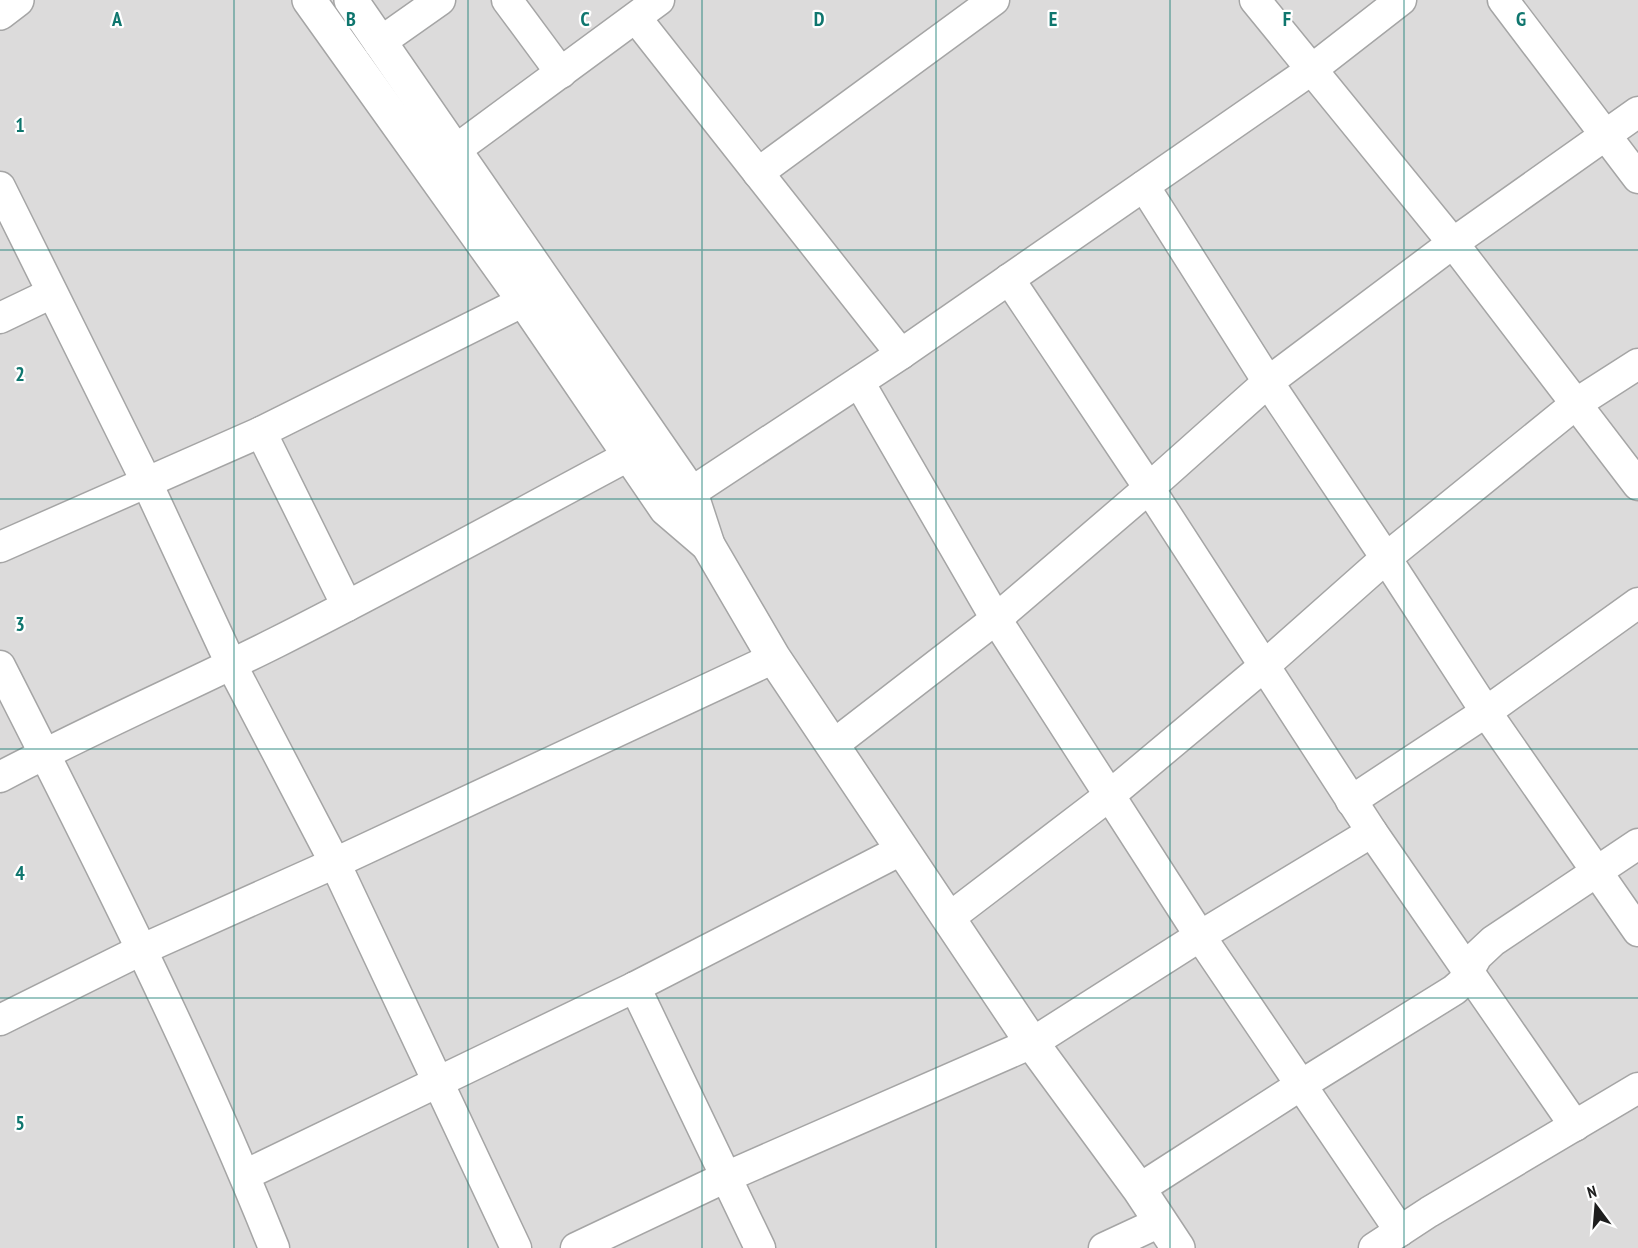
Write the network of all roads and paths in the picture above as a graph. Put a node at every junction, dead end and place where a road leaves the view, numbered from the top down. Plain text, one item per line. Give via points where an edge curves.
1 (17, 0) edge
2 (309, 0) edge
3 (351, 0) edge
4 (440, 0) edge
5 (507, 0) edge
6 (659, 0) edge
7 (994, 0) edge
8 (1255, 0) edge
9 (1401, 0) edge
10 (1503, 0) edge
11 (0, 13) edge
12 (636, 18) junction
13 (379, 43) junction
14 (1311, 70) junction
15 (561, 73) junction
16 (1638, 112) edge
17 (1605, 134) junction
18 (454, 151) junction
19 (758, 173) junction
20 (1638, 178) edge
21 (1144, 186) junction
22 (0, 187) edge
23 (1454, 243) junction
24 (1009, 279) junction
25 (52, 293) junction
26 (524, 301) junction
27 (0, 318) edge
28 (901, 354) junction
29 (1638, 364) edge
30 (859, 382) junction
31 (1268, 382) junction
32 (1576, 403) junction
33 (261, 432) junction
34 (630, 455) junction
35 (147, 483) junction
36 (1638, 485) edge
37 (1149, 488) junction
38 (679, 501) junction
39 (0, 547) edge
40 (1386, 558) junction
41 (1638, 603) edge
42 (347, 606) junction
43 (996, 619) junction
44 (774, 658) junction
45 (231, 664) junction
46 (0, 666) edge
47 (1263, 667) junction
48 (1486, 712) junction
49 (833, 745) junction
50 (44, 753) junction
51 (0, 777) edge
52 (1110, 795) junction
53 (1351, 801) junction
54 (1372, 832) junction
55 (1638, 844) edge
56 (903, 849) junction
57 (335, 863) junction
58 (1597, 870) junction
59 (949, 918) junction
60 (1638, 931) edge
61 (1200, 936) junction
62 (143, 950) junction
63 (1469, 970) junction
64 (634, 987) junction
65 (0, 1020) edge
66 (1032, 1043) junction
67 (438, 1081) junction
68 (1301, 1085) junction
69 (1638, 1088) edge
70 (1575, 1126) junction
71 (244, 1175) junction
72 (726, 1177) junction
73 (1139, 1189) junction
74 (1400, 1231) junction
75 (1169, 1235) edge
76 (274, 1248) edge
77 (516, 1248) edge
78 (576, 1248) edge
79 (760, 1248) edge
80 (1104, 1248) edge
81 (1374, 1248) edge

1 - 11 street
2 - 26 street
3 - 13 street
4 - 13 street
5 - 15 street
6 - 12 street
7 - 19 street
8 - 14 street
9 - 14 street
10 - 17 street
12 - 15 street
12 - 19 street
13 - 18 street
14 - 21 street
14 - 23 street
15 - 18 street
16 - 17 street
17 - 20 street
17 - 23 street
18 - 38 street
19 - 28 street
21 - 24 street
21 - 31 street
22 - 25 street
23 - 31 street
23 - 32 street
24 - 28 street
24 - 37 street
25 - 27 street
25 - 35 street
26 - 33 street
26 - 34 street
28 - 30 street
29 - 32 street
30 - 38 street
30 - 43 street
31 - 37 street
31 - 40 street
32 - 36 street
32 - 40 street
33 - 35 street
33 - 42 street
34 - 38 street
34 - 42 street
35 - 39 street
35 - 45 street
37 - 43 street
37 - 47 street
38 - 44 street
40 - 47 street
40 - 48 street
41 - 48 street
42 - 45 street
43 - 49 street
43 - 52 street
44 - 49 street
44 - 57 street
45 - 50 street
45 - 57 street
46 - 50 street
47 - 52 street
47 - 53 street
48 - 53 street
48 - 58 street
49 - 56 street
50 - 51 street
50 - 62 street
52 - 59 street
52 - 61 street
53 - 54 street
54 - 61 street
54 - 63 street
55 - 58 street
56 - 59 street
56 - 64 street
57 - 62 street
57 - 67 street
58 - 60 street
58 - 63 street via 1493,941
59 - 66 street
61 - 66 street
61 - 68 street
62 - 65 street
62 - 71 street
63 - 68 street via 1454,990
63 - 70 street
64 - 67 street
64 - 72 street
66 - 72 street
66 - 73 street
67 - 71 street
67 - 77 street
68 - 73 street
68 - 74 street
69 - 70 street
70 - 74 street
71 - 76 street
72 - 78 street
72 - 79 street
73 - 75 street
74 - 81 street
75 - 80 street

